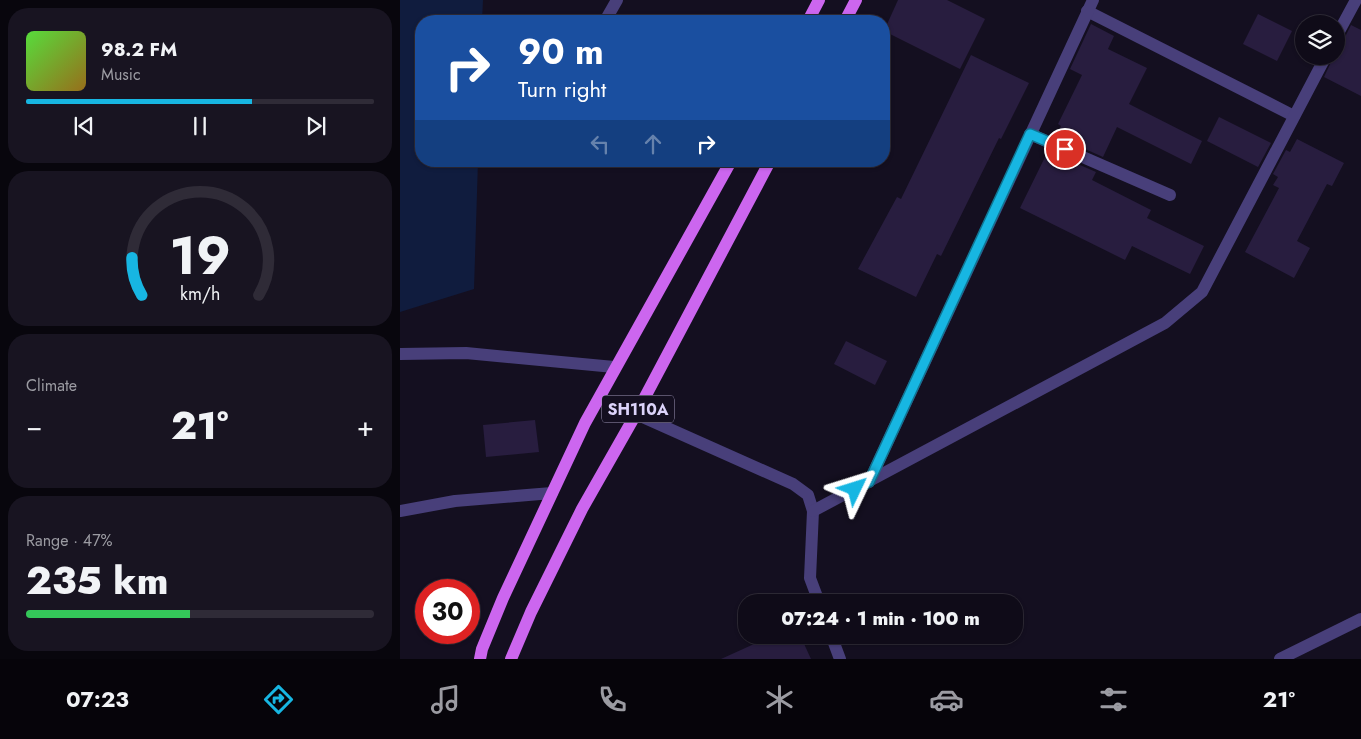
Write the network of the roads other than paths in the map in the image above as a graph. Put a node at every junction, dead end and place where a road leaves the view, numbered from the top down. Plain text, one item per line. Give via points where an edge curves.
1 (617, 0) edge
2 (820, 0) edge
3 (856, 0) edge
4 (1356, 0) edge
5 (1090, 6) edge
6 (608, 15) edge
7 (811, 15) edge
8 (848, 15) edge
9 (1345, 20) edge
10 (1321, 65) edge
11 (1294, 116) junction
12 (1030, 134) junction
13 (727, 167) edge
14 (767, 167) edge
15 (1170, 195) dead end
16 (400, 354) edge
17 (614, 367) junction
18 (636, 414) junction
19 (869, 482) junction
20 (552, 493) junction
21 (400, 510) edge
22 (813, 512) junction
23 (816, 594) edge
24 (1361, 619) edge
25 (834, 644) edge
26 (480, 659) edge
27 (511, 659) edge
28 (840, 659) edge
29 (1280, 659) edge

1 - 6 street
2 - 7 main road
3 - 8 main road
4 - 9 street
5 - 11 street
5 - 12 street
10 - 11 street
11 - 19 street via 1202,292 1165,323
12 - 15 street
12 - 19 street
13 - 17 main road, SH110A
14 - 18 main road, SH110A
16 - 17 street via 466,353
17 - 20 main road, SH110A
18 - 22 street via 793,484 808,495
18 - 27 main road, SH110A via 582,509
19 - 22 street
20 - 21 street via 455,500
20 - 26 main road, SH110A via 502,598
22 - 23 street via 810,578
24 - 29 street
25 - 28 street

